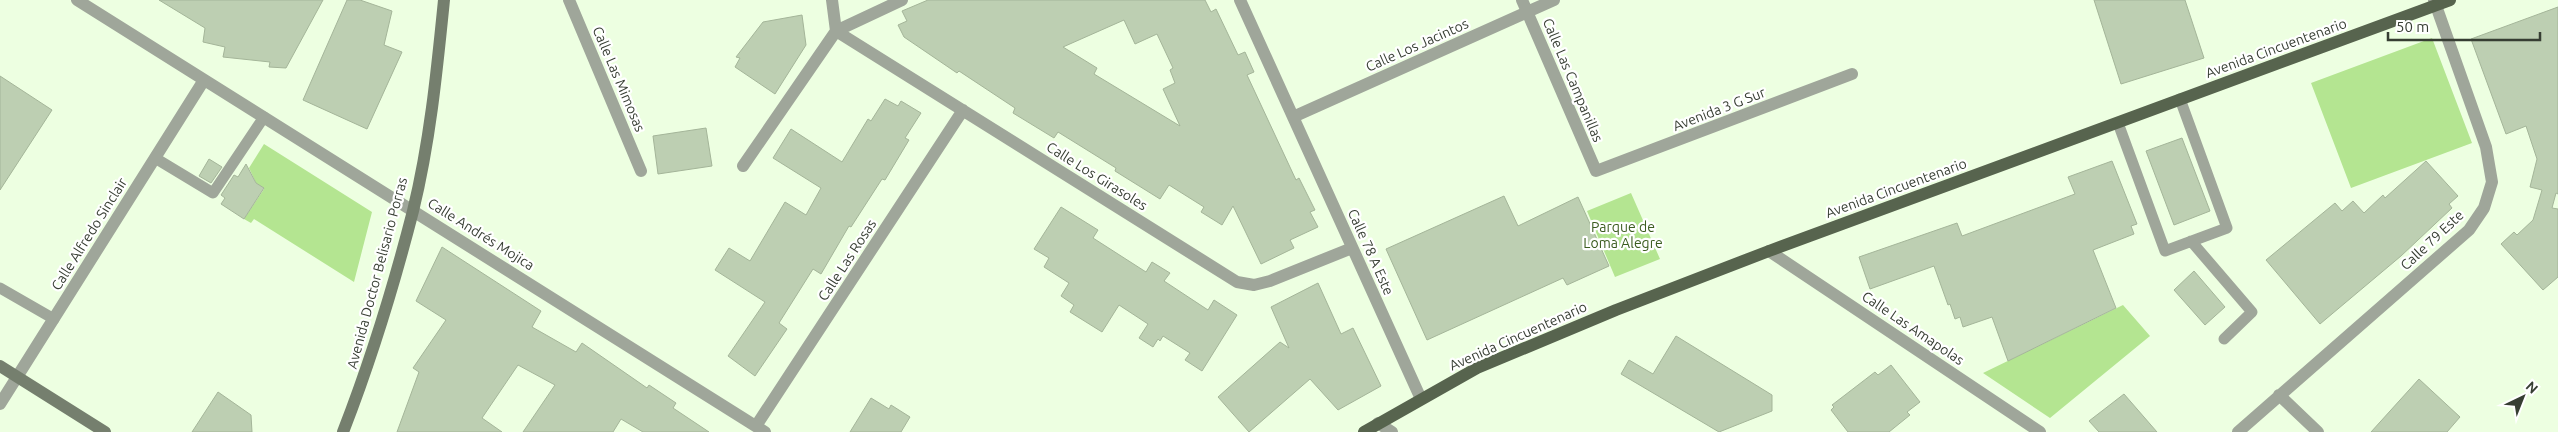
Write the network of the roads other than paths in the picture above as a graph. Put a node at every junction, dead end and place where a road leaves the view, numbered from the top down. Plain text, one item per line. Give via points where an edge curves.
1 (77, 0) edge
2 (444, 0) edge
3 (569, 0) edge
4 (832, 0) edge
5 (902, 0) edge
6 (1240, 0) edge
7 (1554, 0) edge
8 (2450, 0) edge
9 (2435, 3) edge
10 (1524, 6) edge
11 (836, 30) junction
12 (1852, 74) dead end
13 (204, 80) junction
14 (2180, 99) junction
15 (963, 110) junction
16 (264, 117) junction
17 (1293, 117) junction
18 (2118, 123) junction
19 (155, 158) junction
20 (743, 166) dead end
21 (641, 171) dead end
22 (1596, 171) joint
23 (413, 210) junction
24 (2191, 241) junction
25 (1352, 248) junction
26 (1770, 251) junction
27 (0, 288) edge
28 (54, 319) junction
29 (2224, 339) dead end
30 (0, 366) edge
31 (17, 377) junction
32 (2280, 395) junction
33 (1421, 399) junction
34 (0, 404) edge
35 (1378, 423) junction
36 (761, 429) edge
37 (105, 432) edge
38 (343, 432) edge
39 (1364, 432) edge
40 (1392, 432) edge
41 (2040, 432) edge
42 (2238, 432) edge
43 (2318, 432) edge

1 - 13 street, Calle Andrés Mojica
2 - 23 street, Avenida Doctor Belisario Porras via 437,72
3 - 21 street, Calle Las Mimosas
4 - 11 street
5 - 11 street
6 - 17 street, Calle 78 A Este
7 - 10 street, Calle Los Jacintos
8 - 9 main road, Avenida Cincuentenario
9 - 14 main road, Avenida Cincuentenario
9 - 32 street, Calle 79 Este via 2486,147 2492,182 2484,208 2469,230
10 - 17 street, Calle Los Jacintos
10 - 22 street, Calle Las Campanillas
11 - 15 street, Calle Los Girasoles
11 - 20 street
12 - 22 street, Avenida 3 G Sur
13 - 16 street, Calle Andrés Mojica
13 - 19 street, Calle Alfredo Sinclair
14 - 18 main road, Avenida Cincuentenario
14 - 24 lane via 2227,228
15 - 25 street, Calle Los Girasoles via 1237,282 1254,285 1270,281
15 - 36 street, Calle Las Rosas
16 - 19 lane via 213,193
16 - 23 street, Calle Andrés Mojica
17 - 25 street, Calle 78 A Este
18 - 24 lane via 2165,251
18 - 26 main road, Avenida Cincuentenario
19 - 28 street, Calle Alfredo Sinclair
23 - 36 street, Calle Andrés Mojica
23 - 38 street, Avenida Doctor Belisario Porras via 362,383
24 - 29 lane via 2252,312
25 - 33 street, Calle 78 A Este
26 - 33 main road, Avenida Cincuentenario via 1616,310 1478,368
26 - 41 street, Calle Las Amapolas
27 - 28 lane
28 - 31 street, Calle Alfredo Sinclair
30 - 31 street
31 - 34 street, Calle Alfredo Sinclair
31 - 37 street
32 - 42 street, Calle 79 Este
32 - 43 street
33 - 35 main road, Avenida Cincuentenario
35 - 39 main road, Avenida Cincuentenario
35 - 40 street

